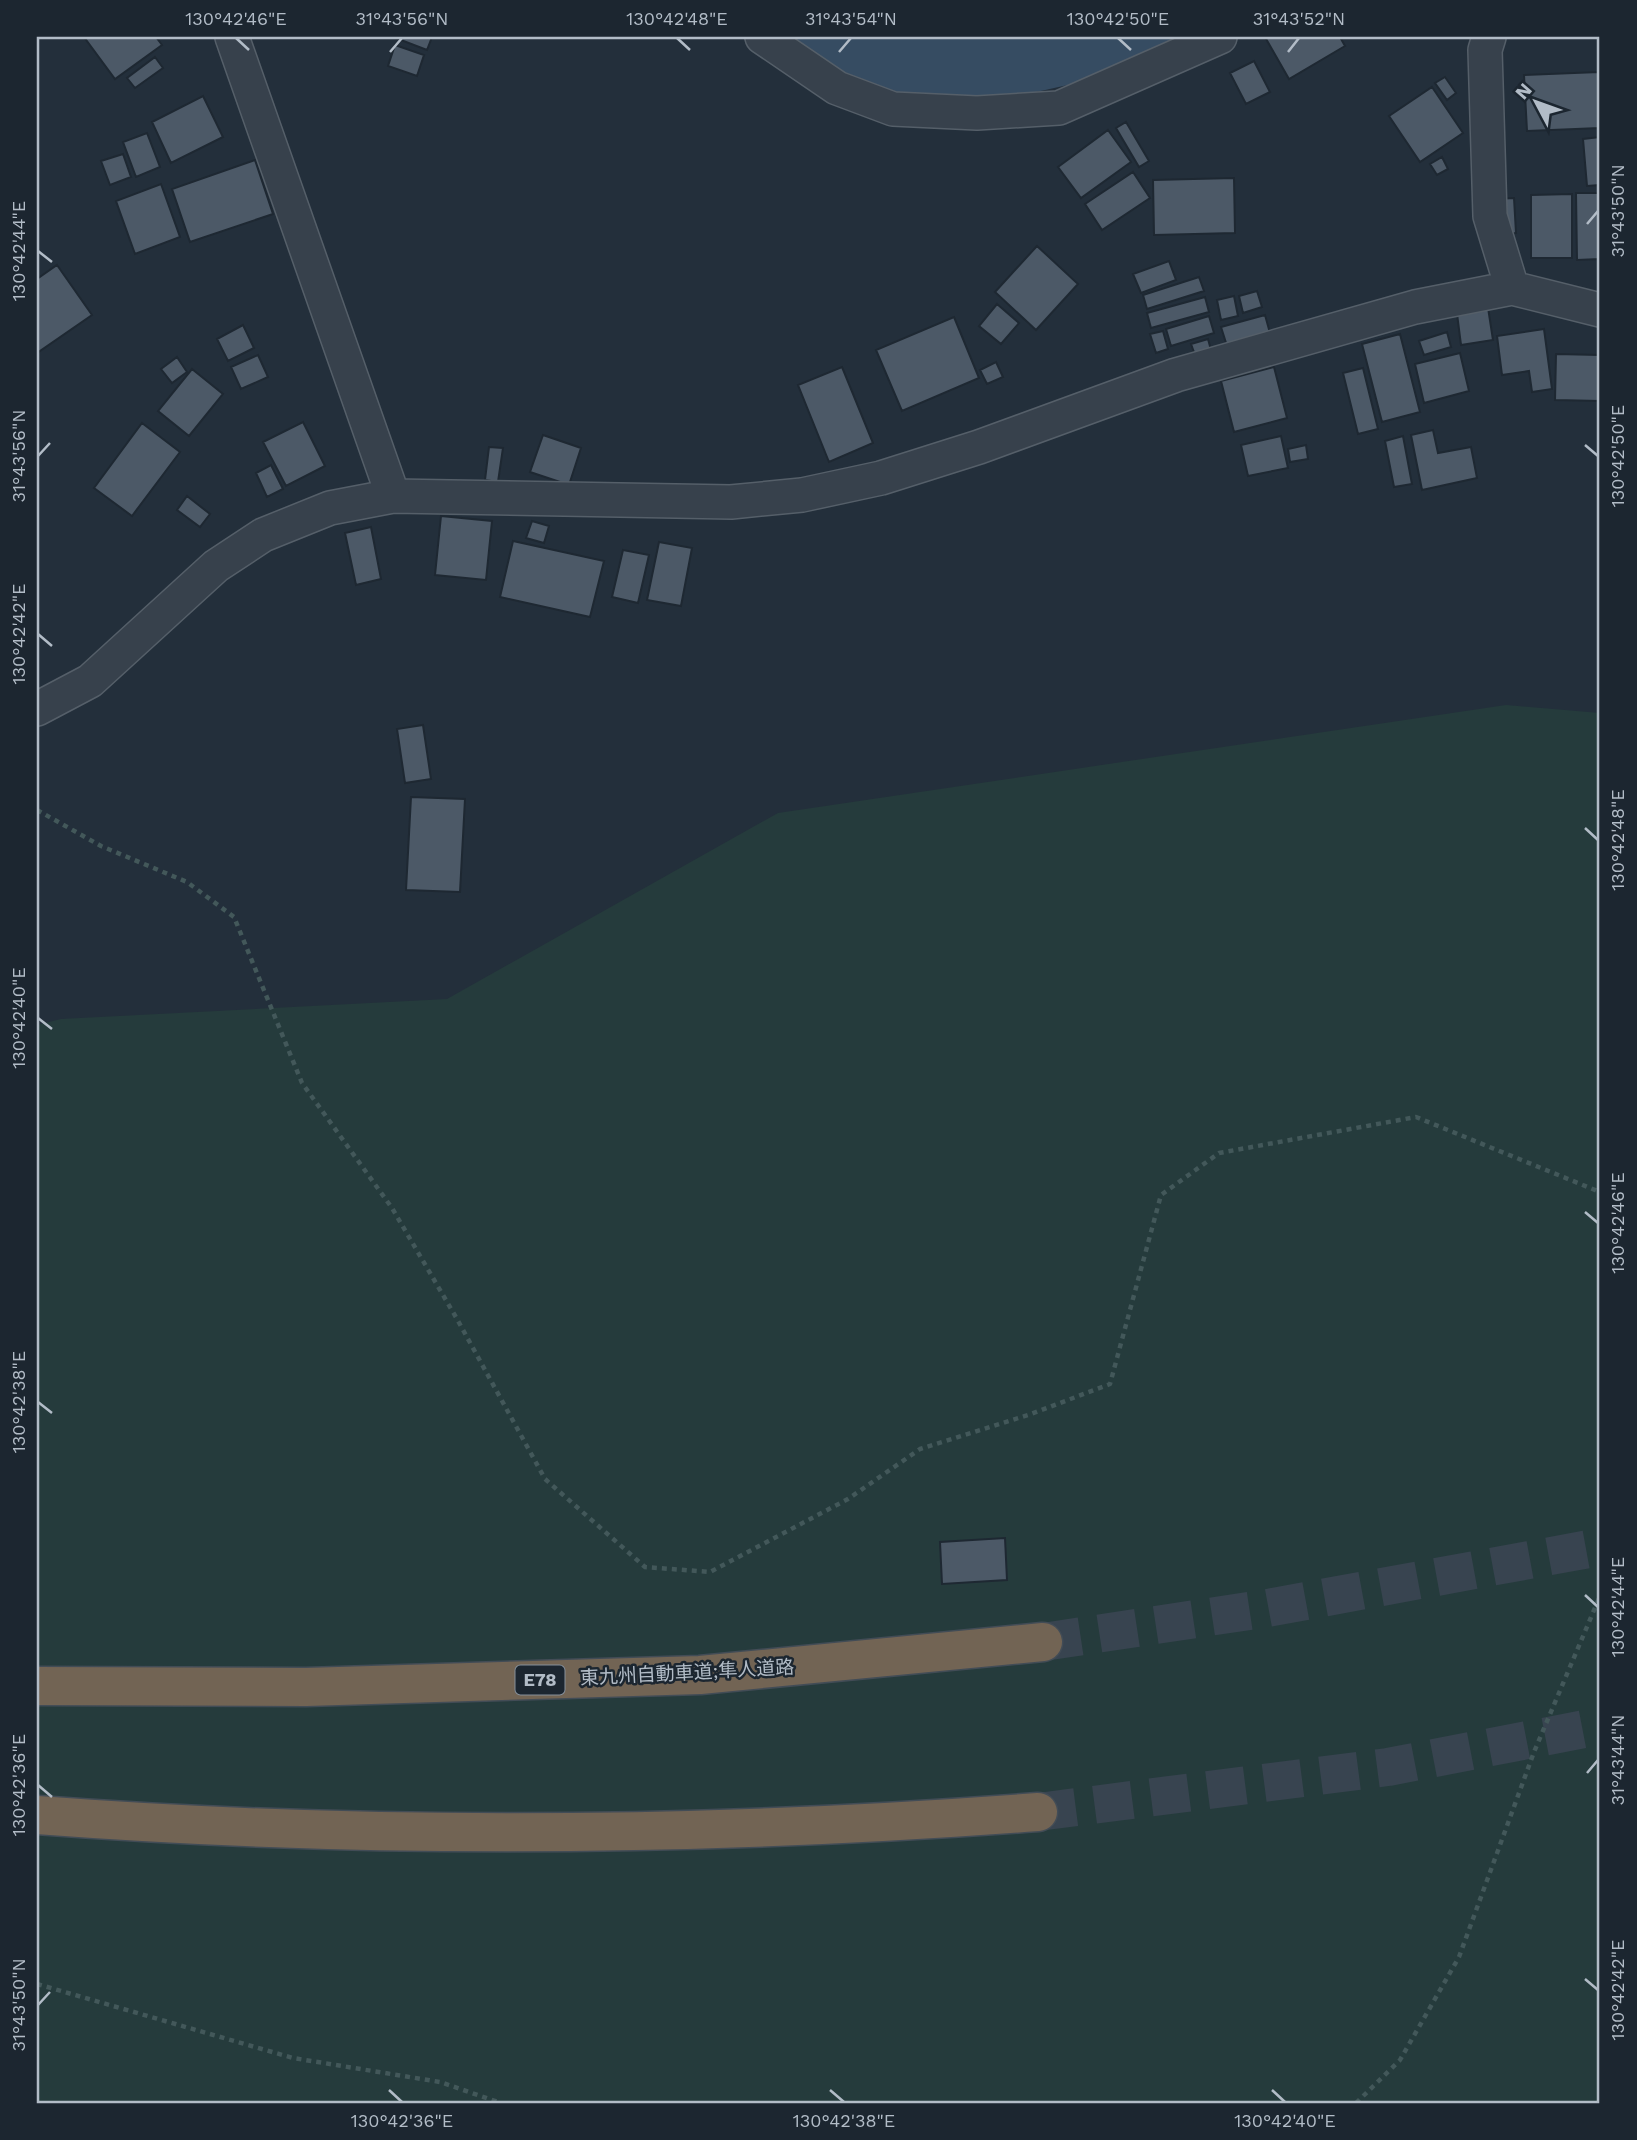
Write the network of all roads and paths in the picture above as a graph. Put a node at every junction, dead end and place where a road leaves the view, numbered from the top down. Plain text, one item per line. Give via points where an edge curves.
1 (232, 37) edge
2 (762, 37) edge
3 (1220, 37) edge
4 (1489, 37) edge
5 (1512, 288) junction
6 (1600, 310) edge
7 (393, 496) junction
8 (37, 709) edge
9 (37, 810) edge
10 (1600, 1192) edge
11 (1600, 1596) edge
12 (1043, 1642) tunnel mouth
13 (37, 1686) edge
14 (1038, 1812) tunnel mouth
15 (37, 1815) edge
16 (37, 1984) edge
17 (501, 2103) edge
18 (1356, 2103) edge

1 - 7 street
2 - 3 street via 837,88 892,109 977,113 1059,107
4 - 5 street via 1485,50 1489,203
5 - 6 street
5 - 7 street via 1415,307 1216,363 979,447 881,478 802,495 731,502
7 - 8 street via 330,508 263,535 216,566 90,681
9 - 10 path via 101,846 187,882 234,918 303,1083 392,1208 545,1479 645,1567 710,1572 848,1499 920,1449 1110,1384 1161,1195 1219,1153 1416,1117
11 - 18 path via 1534,1752 1459,1957 1400,2060
12 - 13 highway, 東九州自動車道;隼人道路 / E78 via 700,1675 306,1687
14 - 15 highway via 858,1825 492,1834 207,1828
16 - 17 path via 293,2058 440,2082

